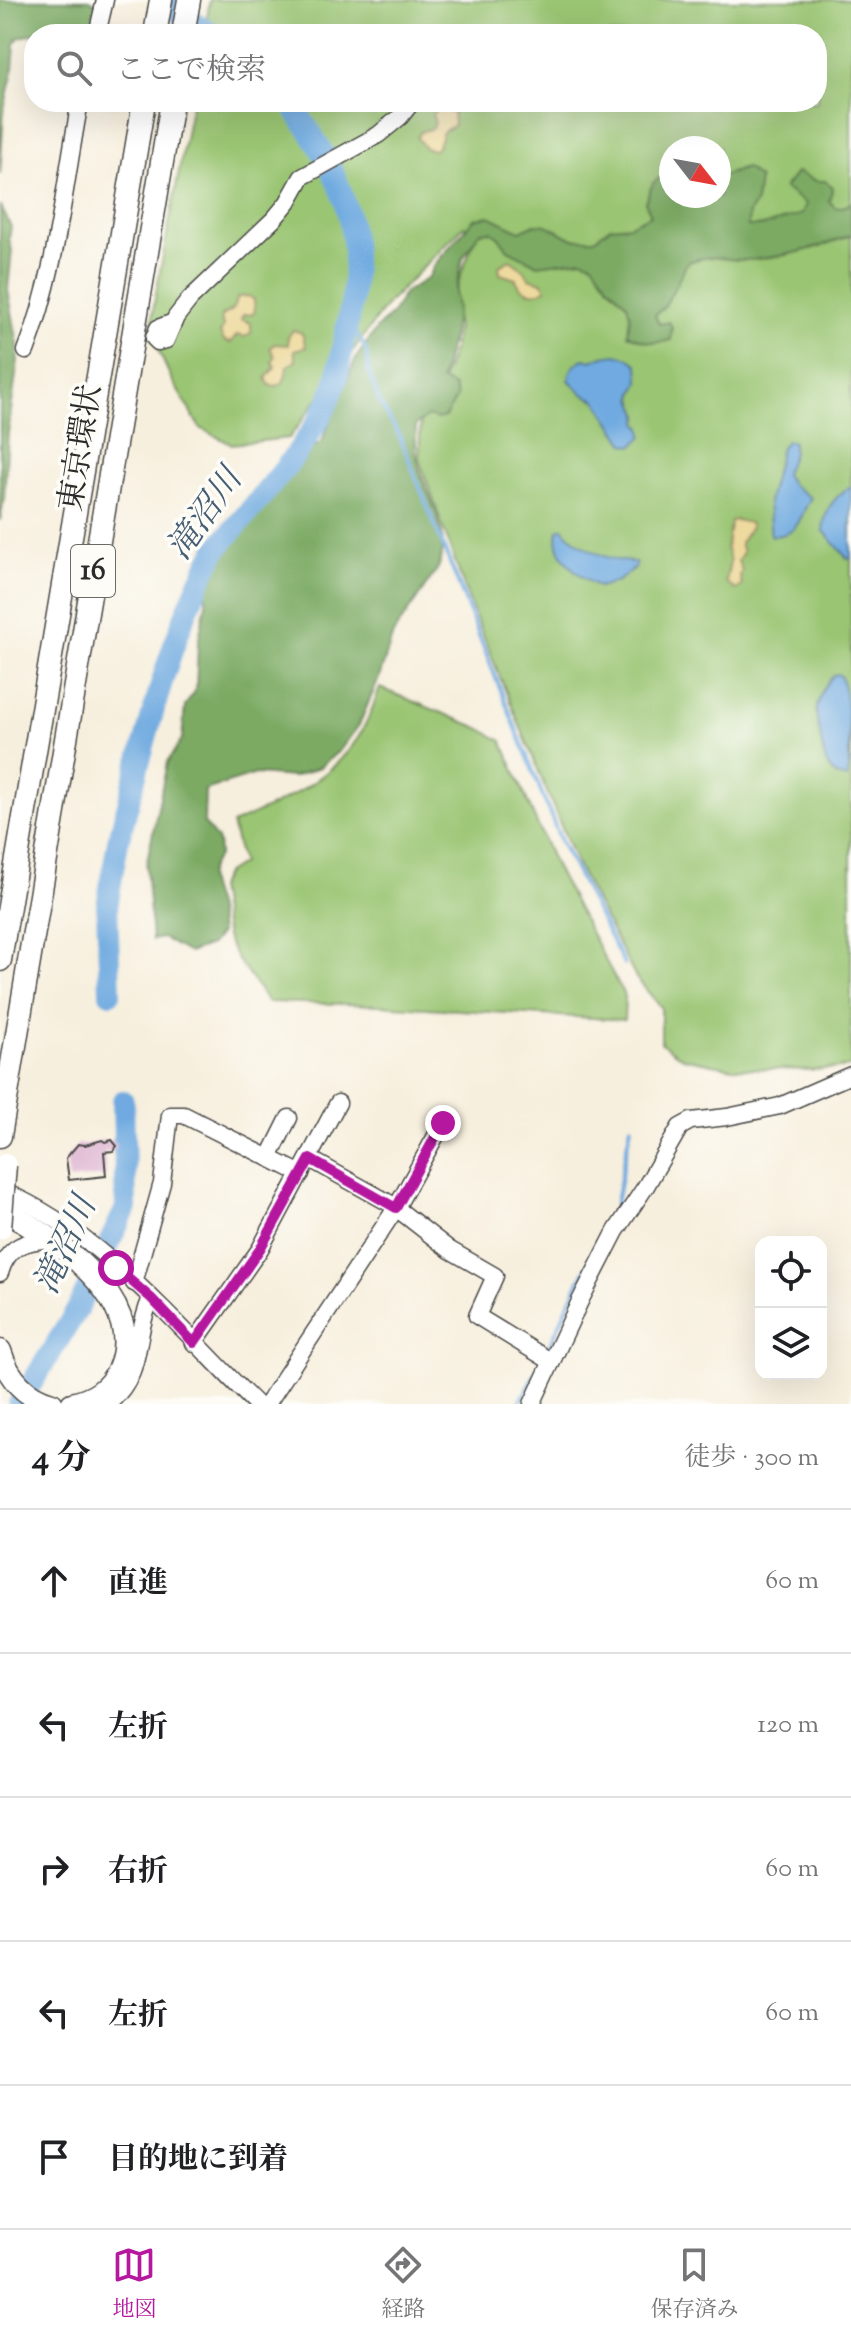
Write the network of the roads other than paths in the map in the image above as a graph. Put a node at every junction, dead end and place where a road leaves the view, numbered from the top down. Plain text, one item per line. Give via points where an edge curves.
1 (105, 0) edge
2 (161, 0) edge
3 (189, 0) edge
4 (99, 24) edge
5 (157, 24) edge
6 (185, 24) edge
7 (78, 112) edge
8 (142, 112) edge
9 (170, 112) edge
10 (404, 112) edge
11 (174, 322) dead end
12 (26, 351) dead end
13 (22, 830) junction
14 (0, 902) edge
15 (0, 960) edge
16 (851, 1075) edge
17 (8, 1084) junction
18 (338, 1103) dead end
19 (289, 1118) dead end
20 (443, 1123) dead end
21 (0, 1136) edge
22 (269, 1158) junction
23 (306, 1166) junction
24 (0, 1192) edge
25 (396, 1208) junction
26 (0, 1209) edge
27 (0, 1228) edge
28 (68, 1244) junction
29 (0, 1273) edge
30 (134, 1283) junction
31 (151, 1298) junction
32 (194, 1343) junction
33 (0, 1351) edge
34 (552, 1362) junction
35 (52, 1404) edge
36 (72, 1404) edge
37 (108, 1404) edge
38 (256, 1404) edge
39 (267, 1404) edge
40 (532, 1404) edge

1 - 4 street
2 - 5 highway
3 - 6 highway
7 - 12 street via 42,308
8 - 13 highway, 東京環状 / 16
9 - 17 highway, 東京環状 / 16
10 - 11 street via 378,135 302,177 274,219 199,288
13 - 14 highway
13 - 15 highway, 東京環状 / 16
16 - 34 street via 780,1106 680,1127 616,1231
17 - 21 highway, 16
17 - 27 highway, bridge
18 - 23 street
19 - 22 street
20 - 25 street
22 - 23 street
22 - 30 street via 184,1115 170,1115 162,1183
23 - 25 street
23 - 32 street via 260,1249
24 - 28 street via 27,1204
25 - 34 street via 450,1250 495,1276 477,1316
25 - 39 street
26 - 28 highway
28 - 29 street via 34,1240 4,1257
28 - 30 street
28 - 36 highway via 114,1305 123,1339 123,1358 111,1382 93,1397
30 - 31 street
31 - 32 street
31 - 37 street via 131,1377
32 - 38 street
33 - 35 highway via 24,1391
34 - 40 street

